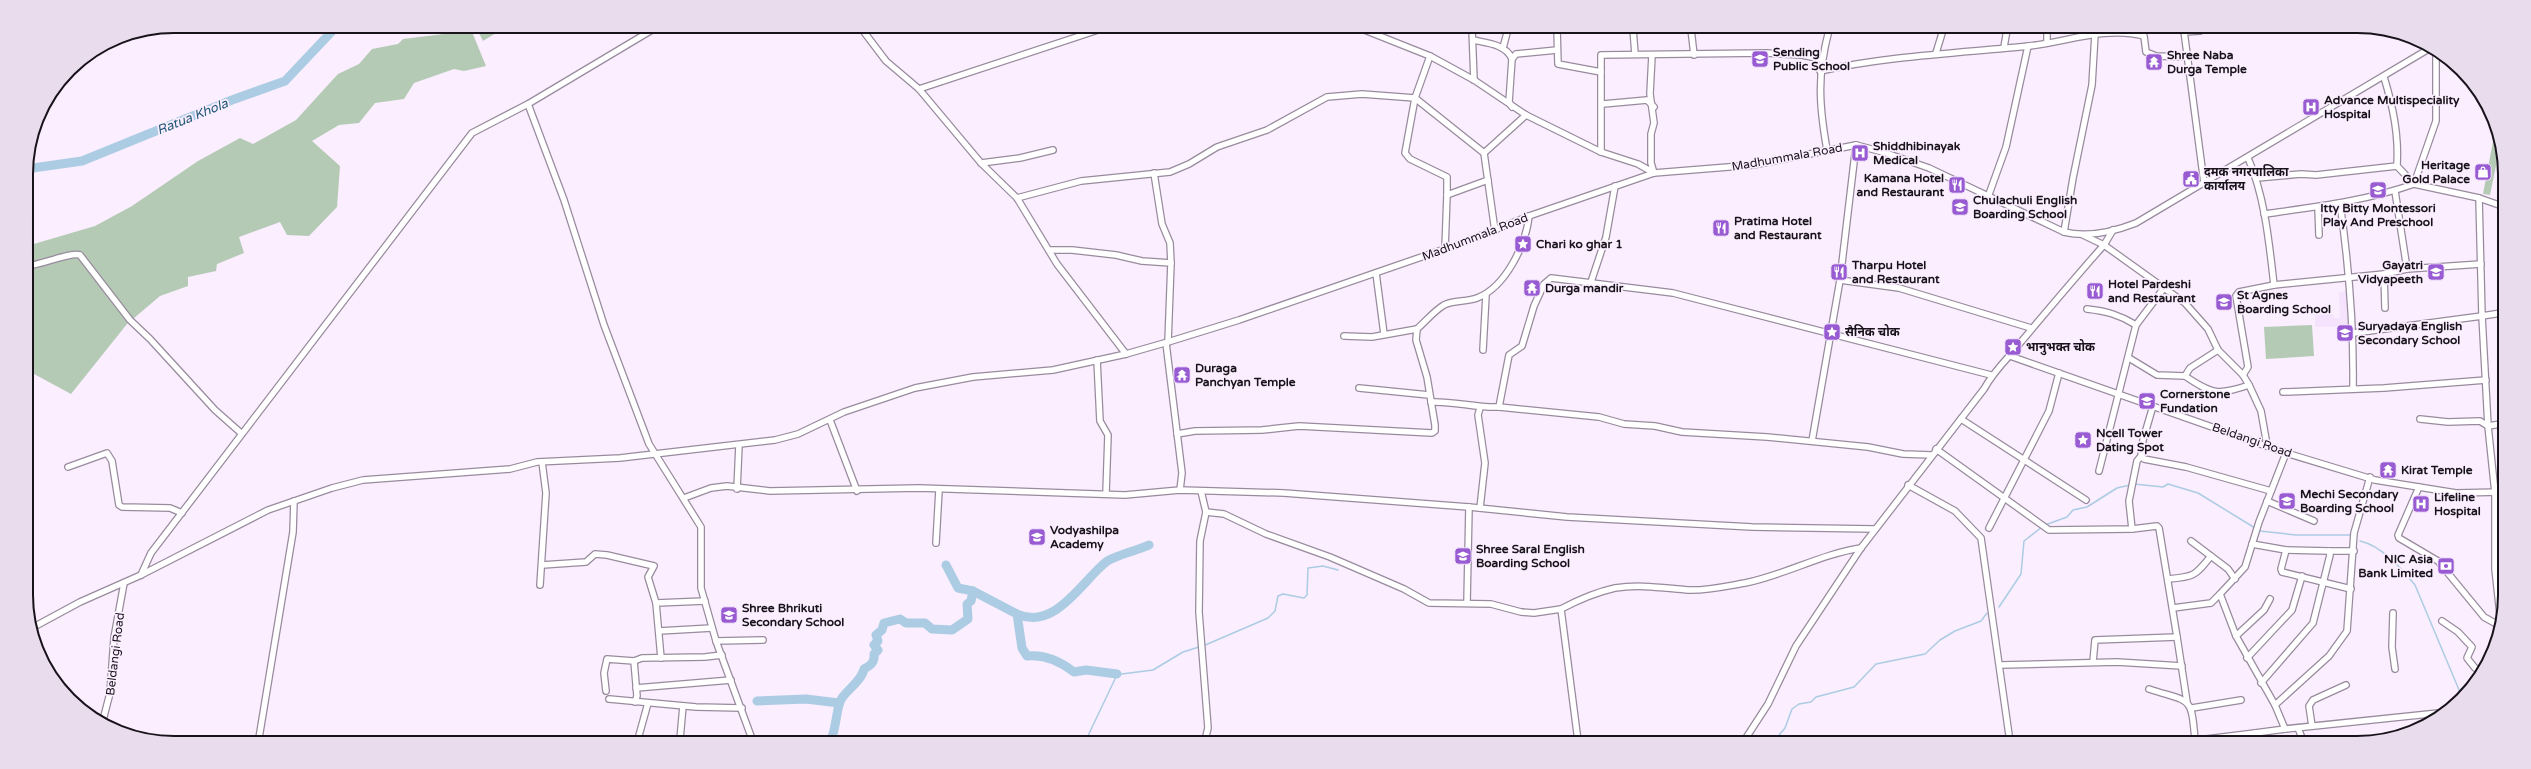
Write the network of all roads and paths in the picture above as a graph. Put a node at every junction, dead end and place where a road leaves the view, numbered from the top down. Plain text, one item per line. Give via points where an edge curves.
1 (647, 33) edge
2 (865, 33) edge
3 (1089, 33) edge
4 (1372, 33) edge
5 (1472, 33) edge
6 (1507, 33) edge
7 (1557, 33) edge
8 (1633, 33) edge
9 (1691, 33) edge
10 (1828, 33) edge
11 (1942, 33) edge
12 (2006, 33) edge
13 (2047, 33) edge
14 (2184, 33) edge
15 (2095, 34) junction
16 (1473, 40) junction
17 (2047, 43) junction
18 (2028, 46) junction
19 (1503, 48) junction
20 (2004, 48) junction
21 (1558, 50) junction
22 (2426, 51) edge
23 (1936, 53) junction
24 (1635, 54) junction
25 (1652, 55) junction
26 (1694, 55) junction
27 (2432, 55) edge
28 (1430, 56) junction
29 (2186, 57) junction
30 (1512, 59) junction
31 (1821, 60) junction
32 (1601, 72) junction
33 (1820, 72) junction
34 (2384, 77) junction
35 (1474, 80) junction
36 (919, 89) junction
37 (1415, 98) junction
38 (528, 104) junction
39 (1603, 104) junction
40 (1512, 107) junction
41 (1654, 107) junction
42 (1526, 114) junction
43 (1856, 145) junction
44 (1053, 150) dead end
45 (1827, 150) junction
46 (1601, 152) junction
47 (1484, 153) junction
48 (2248, 158) junction
49 (981, 163) junction
50 (2397, 166) junction
51 (1154, 173) junction
52 (1654, 173) junction
53 (2257, 178) junction
54 (1488, 180) junction
55 (2204, 183) junction
56 (2414, 184) junction
57 (1616, 186) junction
58 (2395, 191) junction
59 (1447, 195) junction
60 (1988, 197) junction
61 (1017, 198) junction
62 (2482, 199) junction
63 (2340, 203) junction
64 (2498, 205) edge
65 (2318, 207) junction
66 (2264, 214) junction
67 (1529, 216) junction
68 (2113, 230) junction
69 (1495, 231) junction
70 (2064, 232) junction
71 (2083, 235) junction
72 (2319, 235) dead end
73 (2104, 244) junction
74 (1445, 249) junction
75 (1049, 250) junction
76 (1171, 263) junction
77 (2481, 264) junction
78 (33, 265) edge
79 (2407, 269) junction
80 (1376, 273) junction
81 (2384, 274) junction
82 (2350, 277) junction
83 (1840, 280) junction
84 (1591, 282) junction
85 (2274, 285) junction
86 (2164, 288) junction
87 (1486, 295) junction
88 (2385, 308) dead end
89 (2087, 309) dead end
90 (2498, 314) edge
91 (2482, 316) junction
92 (2136, 325) junction
93 (2031, 328) junction
94 (1417, 330) junction
95 (1832, 332) junction
96 (2354, 333) junction
97 (1384, 334) junction
98 (1344, 336) dead end
99 (1167, 342) junction
100 (1483, 350) dead end
101 (2218, 350) junction
102 (1126, 354) junction
103 (2010, 356) junction
104 (2129, 358) junction
105 (1097, 360) junction
106 (2060, 373) junction
107 (1991, 375) junction
108 (2243, 375) junction
109 (2185, 376) junction
110 (2486, 380) junction
111 (2249, 385) junction
112 (1359, 388) dead end
113 (2353, 388) junction
114 (2283, 392) dead end
115 (2119, 394) junction
116 (1429, 395) junction
117 (1431, 402) junction
118 (2153, 406) junction
119 (1499, 407) junction
120 (1480, 408) junction
121 (1961, 419) junction
122 (2420, 419) dead end
123 (830, 420) junction
124 (2498, 424) edge
125 (2488, 426) junction
126 (242, 433) junction
127 (1177, 434) junction
128 (1812, 441) junction
129 (739, 445) junction
130 (2267, 445) junction
131 (1936, 449) junction
132 (2286, 453) junction
133 (657, 454) junction
134 (1932, 455) junction
135 (2141, 456) junction
136 (2024, 460) junction
137 (542, 462) junction
138 (68, 467) dead end
139 (2099, 472) dead end
140 (2370, 478) junction
141 (1908, 485) junction
142 (2419, 487) junction
143 (738, 489) junction
144 (939, 490) junction
145 (1180, 490) junction
146 (857, 491) junction
147 (1201, 491) junction
148 (2270, 491) junction
149 (1106, 493) junction
150 (2498, 493) edge
151 (2005, 497) junction
152 (684, 498) junction
153 (2086, 500) dead end
154 (294, 501) junction
155 (2267, 501) junction
156 (1469, 507) junction
157 (1480, 508) junction
158 (1206, 512) junction
159 (182, 513) junction
160 (2314, 521) dead end
161 (1989, 528) dead end
162 (1875, 529) junction
163 (2132, 529) junction
164 (2191, 541) dead end
165 (936, 543) dead end
166 (2252, 544) junction
167 (1861, 548) junction
168 (2286, 550) junction
169 (2329, 551) junction
170 (2354, 551) junction
171 (2211, 556) junction
172 (542, 565) junction
173 (141, 575) junction
174 (2302, 576) junction
175 (2168, 579) junction
176 (2235, 579) junction
177 (2324, 582) junction
178 (2498, 582) edge
179 (124, 583) junction
180 (540, 585) dead end
181 (2351, 589) junction
182 (2220, 594) junction
183 (2270, 599) dead end
184 (705, 601) junction
185 (656, 603) junction
186 (1467, 604) junction
187 (2173, 608) junction
188 (1562, 609) junction
189 (2393, 613) dead end
190 (2442, 620) dead end
191 (2495, 623) edge
192 (37, 625) edge
193 (712, 628) junction
194 (659, 631) junction
195 (2236, 636) junction
196 (2177, 638) junction
197 (763, 640) dead end
198 (716, 641) junction
199 (722, 655) junction
200 (661, 658) junction
201 (2247, 658) junction
202 (634, 661) junction
203 (2093, 662) junction
204 (2000, 665) junction
205 (2182, 666) junction
206 (2395, 669) dead end
207 (2477, 669) edge
208 (731, 680) junction
209 (2261, 684) junction
210 (2346, 685) dead end
211 (636, 688) junction
212 (2149, 689) dead end
213 (606, 691) dead end
214 (609, 699) dead end
215 (2242, 700) dead end
216 (635, 702) junction
217 (2187, 702) junction
218 (648, 703) junction
219 (683, 706) junction
220 (2275, 706) junction
221 (742, 708) junction
222 (2192, 708) junction
223 (2431, 715) edge
224 (104, 717) edge
225 (2312, 726) junction
226 (2298, 728) junction
227 (2285, 729) junction
228 (2256, 733) junction
229 (259, 736) edge
230 (639, 736) edge
231 (680, 736) edge
232 (751, 736) edge
233 (1206, 736) edge
234 (1577, 736) edge
235 (1747, 736) edge
236 (2009, 736) edge
237 (2195, 736) edge
238 (2230, 736) edge
239 (2256, 736) edge
240 (2301, 736) edge

1 - 38 street
2 - 36 street via 886,61
3 - 36 street
4 - 28 street
5 - 16 street
6 - 19 street
7 - 21 street
8 - 24 street
9 - 26 street
10 - 31 street
11 - 23 street
12 - 20 street
13 - 17 street
14 - 29 street
15 - 17 street
15 - 29 street via 2131,33 2144,36 2146,52
15 - 70 street via 2092,85
16 - 19 street
16 - 35 street
17 - 18 street
18 - 20 street
18 - 60 street via 2006,147
19 - 30 street via 1510,53
20 - 23 street
21 - 30 street via 1516,54
21 - 32 street via 1557,62 1561,66
22 - 34 street, Madhummala Road
23 - 33 street via 1857,63
24 - 25 street
24 - 32 street via 1601,55
25 - 26 street
25 - 41 street via 1650,94
26 - 31 street via 1766,53 1802,55
27 - 56 street via 2436,121
28 - 35 street
28 - 37 street
29 - 55 street
30 - 40 street via 1509,102
31 - 33 street
32 - 39 street
33 - 45 street via 1820,100
34 - 48 street, Madhummala Road
34 - 50 street via 2393,106 2398,141
35 - 40 street
36 - 49 street
37 - 47 street
37 - 51 street via 1362,94 1327,97 1267,130 1217,147 1170,172
37 - 59 street via 1405,152 1410,159 1447,177
38 - 126 street via 472,133
38 - 133 street via 564,200 619,368 649,444
39 - 41 street via 1647,100
39 - 46 street
40 - 42 street
41 - 52 street via 1650,150
42 - 46 street
42 - 47 street
43 - 45 street, Madhummala Road
43 - 60 street, Madhummala Road via 1928,168
43 - 83 street
44 - 49 street via 1020,158
45 - 52 street, Madhummala Road via 1753,165
46 - 52 street via 1638,164
47 - 54 street
48 - 53 street
48 - 55 street, Madhummala Road
49 - 61 street
50 - 53 street via 2316,175
50 - 56 street
51 - 61 street via 1081,181
51 - 76 street via 1162,224 1170,243
52 - 57 street, Madhummala Road
53 - 66 street
54 - 59 street
54 - 69 street
55 - 68 street, Madhummala Road via 2136,223
56 - 58 street
56 - 62 street
57 - 67 street, Madhummala Road
57 - 84 street via 1606,237
58 - 63 street
58 - 79 street
59 - 74 street
60 - 70 street, Madhummala Road
61 - 75 street
62 - 64 street
62 - 77 street
63 - 65 street
63 - 82 street
65 - 66 street
65 - 72 street
66 - 85 street
67 - 69 street, Madhummala Road
67 - 87 street via 1527,236 1514,262
68 - 71 street, Madhummala Road
68 - 73 street
69 - 74 street, Madhummala Road
70 - 71 street, Madhummala Road
71 - 73 street
73 - 86 street
73 - 93 street
74 - 80 street, Madhummala Road
75 - 76 street via 1072,250
75 - 102 street
76 - 99 street
77 - 79 street
77 - 91 street
78 - 126 street via 69,254 80,255 130,320 150,338 215,410
79 - 81 street
80 - 97 street
80 - 99 street, Madhummala Road
81 - 82 street
81 - 88 street
82 - 85 street
82 - 96 street
83 - 93 street via 1899,288
83 - 95 street
84 - 95 street via 1673,293
84 - 119 street via 1551,278 1544,284 1526,327 1522,346 1509,355
85 - 108 street via 2239,292 2236,296 2248,366
86 - 92 street
86 - 101 street via 2186,303 2208,329
87 - 94 street via 1446,304
87 - 100 street
89 - 92 street via 2112,313
90 - 91 street
91 - 96 street
91 - 110 street
92 - 104 street
93 - 103 street
94 - 97 street
94 - 116 street via 1416,340 1427,377
95 - 107 street
95 - 128 street
96 - 113 street
97 - 98 street via 1372,337
99 - 102 street, Madhummala Road
99 - 127 street
101 - 108 street
101 - 109 street via 2190,368
102 - 105 street, Madhummala Road
103 - 106 street, Beldangi Road
103 - 107 street
104 - 109 street via 2157,375
104 - 115 street
105 - 123 street, Madhummala Road via 1052,370 973,377 915,388 844,412
105 - 149 street via 1100,421 1108,436
106 - 115 street, Beldangi Road
106 - 136 street via 2050,411
107 - 121 street via 1984,389
108 - 111 street
109 - 111 street via 2211,391 2223,393
110 - 113 street
110 - 125 street
111 - 130 street via 2261,411
112 - 116 street
113 - 114 street
115 - 118 street, Beldangi Road
115 - 139 street
116 - 117 street
117 - 120 street via 1451,401
117 - 127 street via 1436,425 1432,433 1299,426
118 - 130 street, Beldangi Road
118 - 135 street
119 - 120 street
119 - 128 street via 1599,417 1624,424 1655,426 1682,432
120 - 157 street via 1478,415 1485,463
121 - 131 street
121 - 136 street
122 - 125 street via 2448,422 2480,421
123 - 129 street, Madhummala Road via 798,434
123 - 146 street
124 - 125 street
125 - 150 street
126 - 159 street
127 - 145 street via 1182,473
128 - 134 street via 1903,454
129 - 133 street, Madhummala Road
129 - 143 street
130 - 132 street, Beldangi Road
131 - 134 street
131 - 151 street
132 - 140 street, Beldangi Road
132 - 148 street
133 - 137 street, Madhummala Road
133 - 152 street
134 - 141 street
135 - 148 street via 2144,459 2186,467
135 - 163 street via 2137,462 2129,501
136 - 151 street
136 - 153 street
137 - 154 street, Madhummala Road via 510,469 363,480
137 - 172 street via 546,492
138 - 159 street via 107,453 112,461 119,505 170,508
140 - 142 street, Beldangi Road
140 - 170 street via 2354,533
141 - 162 street
141 - 204 street via 1955,511 1981,538
142 - 150 street, Beldangi Road via 2456,493
142 - 191 street via 2398,535 2399,538 2438,561 2484,617
143 - 146 street
143 - 152 street via 727,486 711,488
144 - 146 street via 919,488
144 - 149 street
144 - 165 street
145 - 147 street
145 - 149 street via 1125,495
147 - 156 street via 1284,493
147 - 158 street
148 - 155 street
150 - 178 street via 2495,569
151 - 161 street
151 - 163 street via 2050,530
152 - 184 street via 701,527 701,588
154 - 173 street, Madhummala Road via 268,510
154 - 229 street via 293,532
155 - 160 street
155 - 166 street
156 - 157 street
156 - 186 street
157 - 162 street via 1567,517 1686,524
158 - 186 street via 1224,514 1266,534 1330,557 1404,589 1429,603
158 - 233 street via 1200,541 1199,575 1200,629 1208,728
159 - 173 street via 151,553
162 - 167 street
163 - 175 street via 2157,526 2159,528
164 - 171 street
166 - 168 street
166 - 176 street via 2245,567
167 - 188 street via 1835,552 1805,565 1746,582 1689,590 1656,585 1615,588
167 - 235 street via 1796,646 1768,704
168 - 169 street
168 - 174 street via 2282,572
169 - 170 street
169 - 177 street
170 - 181 street
171 - 175 street via 2197,574
171 - 176 street via 2228,569
172 - 180 street
172 - 185 street via 586,562 595,554 654,566 648,577
173 - 179 street, Madhummala Road
174 - 177 street
174 - 201 street via 2292,610
175 - 187 street
176 - 182 street
177 - 181 street
177 - 209 street via 2313,623
179 - 192 street, Madhummala Road via 80,602
179 - 224 street, Beldangi Road via 114,638 110,693
181 - 220 street via 2347,631 2329,656
182 - 187 street via 2210,603
182 - 195 street
183 - 195 street via 2264,610
184 - 185 street
184 - 193 street
185 - 194 street
186 - 188 street via 1491,604 1521,612
187 - 196 street
188 - 234 street
189 - 206 street
190 - 207 street via 2472,647 2468,658
193 - 194 street
193 - 198 street
194 - 200 street
195 - 201 street
196 - 203 street via 2095,640
196 - 205 street
197 - 198 street
198 - 199 street
199 - 200 street
199 - 208 street
200 - 202 street via 642,658
201 - 209 street
202 - 211 street
202 - 213 street via 607,659 604,673
203 - 204 street
203 - 205 street
204 - 236 street
205 - 217 street
208 - 211 street
208 - 221 street
209 - 220 street
210 - 225 street via 2313,700 2309,706
211 - 216 street
212 - 217 street
214 - 216 street
215 - 222 street
216 - 218 street
217 - 222 street
218 - 219 street
218 - 230 street
219 - 221 street
219 - 231 street
220 - 227 street
221 - 232 street
222 - 237 street
223 - 225 street
225 - 226 street
226 - 227 street
226 - 240 street
227 - 228 street
228 - 238 street
228 - 239 street

